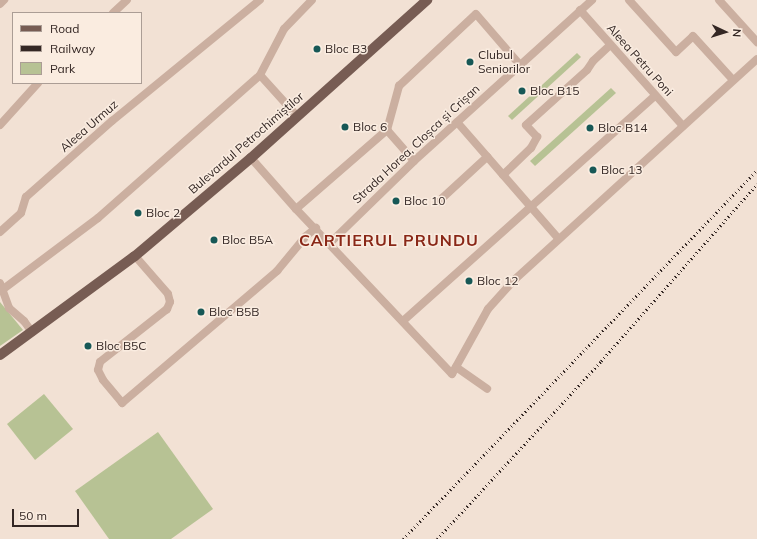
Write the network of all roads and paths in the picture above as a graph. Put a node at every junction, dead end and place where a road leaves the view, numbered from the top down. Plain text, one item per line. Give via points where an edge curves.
1 (4, 0) edge
2 (127, 0) edge
3 (260, 0) edge
4 (312, 0) edge
5 (427, 0) edge
6 (592, 0) edge
7 (629, 0) edge
8 (719, 0) edge
9 (0, 4) edge
10 (580, 10) junction
11 (115, 12) edge
12 (757, 42) edge
13 (610, 45) junction
14 (757, 59) edge
15 (520, 65) junction
16 (260, 75) junction
17 (733, 80) junction
18 (37, 84) edge
19 (655, 96) junction
20 (297, 116) junction
21 (457, 122) junction
22 (0, 124) edge
23 (682, 126) junction
24 (387, 130) junction
25 (487, 157) junction
26 (251, 158) junction
27 (414, 161) junction
28 (503, 175) junction
29 (438, 202) dead end
30 (296, 208) junction
31 (531, 208) junction
32 (316, 228) junction
33 (0, 232) edge
34 (558, 238) junction
35 (330, 243) junction
36 (135, 256) junction
37 (1, 287) edge
38 (403, 321) junction
39 (32, 332) junction
40 (0, 355) edge
41 (456, 366) junction
42 (487, 389) dead end

1 - 9 street
2 - 11 street
3 - 33 street, Aleea Urmuz via 112,121 26,197 21,214
4 - 16 street via 284,29
5 - 20 main road, Bulevardul Petrochimiștilor
6 - 10 street, Strada Horea, Cloșca și Crișan
7 - 17 street via 676,52 693,36
8 - 12 street
10 - 13 street, Aleea Petru Poni
10 - 15 street, Strada Horea, Cloșca și Crișan
13 - 19 street, Aleea Petru Poni
13 - 28 street via 587,70 526,125 537,137 531,148
14 - 17 street
15 - 21 street, Strada Horea, Cloșca și Crișan
15 - 24 street via 476,14 400,86
16 - 20 street
16 - 37 street via 98,218
17 - 23 street
18 - 22 street
19 - 23 street, Aleea Petru Poni
19 - 31 street
20 - 26 main road, Bulevardul Petrochimiștilor
21 - 25 street
21 - 27 street, Strada Horea, Cloșca și Crișan
23 - 34 street
24 - 27 street
24 - 30 street
25 - 28 street
25 - 29 street
26 - 30 street
26 - 36 main road, Bulevardul Petrochimiștilor
27 - 35 street, Strada Horea, Cloșca și Crișan
28 - 31 street
30 - 32 street
31 - 34 street
31 - 38 street
32 - 35 street
32 - 36 street via 306,236 277,271 122,403 103,380 98,370 100,362 167,309 170,302 168,294
34 - 41 street via 488,309
35 - 38 street
36 - 39 main road, Bulevardul Petrochimiștilor
37 - 39 street via 9,308
38 - 41 street via 452,374
39 - 40 main road, Bulevardul Petrochimiștilor
41 - 42 street

